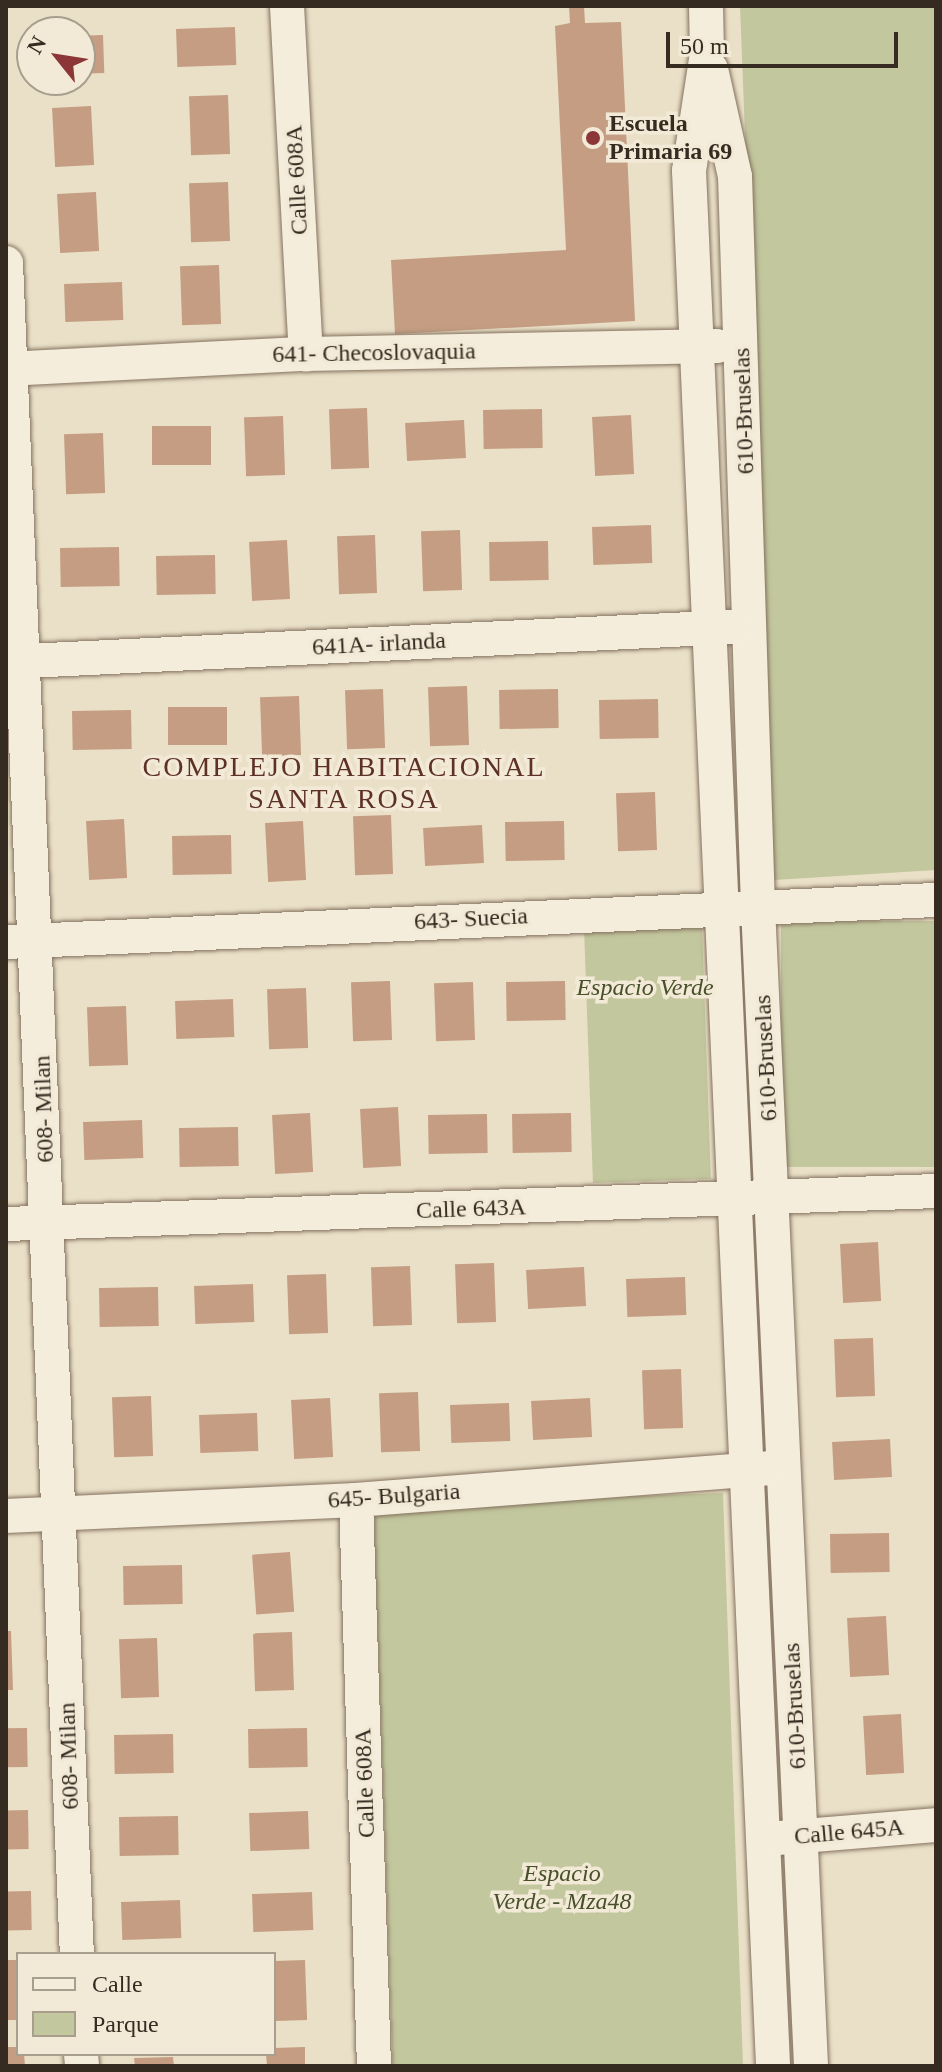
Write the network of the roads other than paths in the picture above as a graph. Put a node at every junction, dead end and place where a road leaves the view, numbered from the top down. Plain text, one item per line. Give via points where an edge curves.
1 (287, 6) edge
2 (706, 6) edge
3 (707, 53) junction
4 (6, 263) edge
5 (742, 344) junction
6 (697, 347) junction
7 (306, 354) junction
8 (8, 369) edge
9 (752, 626) junction
10 (709, 628) junction
11 (16, 662) edge
12 (936, 900) edge
13 (721, 907) junction
14 (758, 907) junction
15 (21, 941) edge
16 (936, 1191) edge
17 (773, 1199) junction
18 (735, 1201) junction
19 (48, 1223) junction
20 (6, 1224) edge
21 (782, 1467) junction
22 (746, 1470) junction
23 (356, 1500) junction
24 (60, 1514) junction
25 (6, 1516) edge
26 (936, 1825) edge
27 (802, 1837) junction
28 (763, 1839) junction
29 (77, 1952) edge
30 (374, 2066) edge
31 (773, 2066) edge
32 (811, 2066) edge

1 - 7 street, Calle 608A
2 - 3 street, 610-Bruselas
3 - 5 street, 610-Bruselas via 735,176
3 - 6 street, 610-Bruselas via 689,171
4 - 8 street, 608- Milan
5 - 6 street, 641- Checoslovaquia
5 - 9 street, 610-Bruselas
6 - 7 street, 641- Checoslovaquia
6 - 10 street, 610-Bruselas
7 - 8 street, 641- Checoslovaquia
8 - 11 street, 608- Milan
9 - 10 street, 641A- irlanda
9 - 14 street, 610-Bruselas
10 - 11 street, 641A- irlanda
10 - 13 street, 610-Bruselas
11 - 15 street, 608- Milan
12 - 14 street, 643- Suecia
13 - 14 street, 643- Suecia
13 - 15 street, 643- Suecia
13 - 18 street, 610-Bruselas
14 - 17 street, 610-Bruselas
15 - 19 street, 608- Milan
16 - 17 street, Calle 643A
17 - 18 street, Calle 643A
17 - 21 street, 610-Bruselas
18 - 19 street, Calle 643A
18 - 22 street, 610-Bruselas
19 - 20 street, Calle 643A
19 - 24 street, 608- Milan
21 - 22 street, 645- Bulgaria
21 - 27 street, 610-Bruselas
22 - 23 street, 645- Bulgaria
22 - 28 street, 610-Bruselas
23 - 24 street, 645- Bulgaria
23 - 30 street, Calle 608A
24 - 25 street, 645- Bulgaria
24 - 29 street, 608- Milan
26 - 27 street, Calle 645A
27 - 28 street, Calle 645A
27 - 32 street, 610-Bruselas
28 - 31 street, 610-Bruselas

